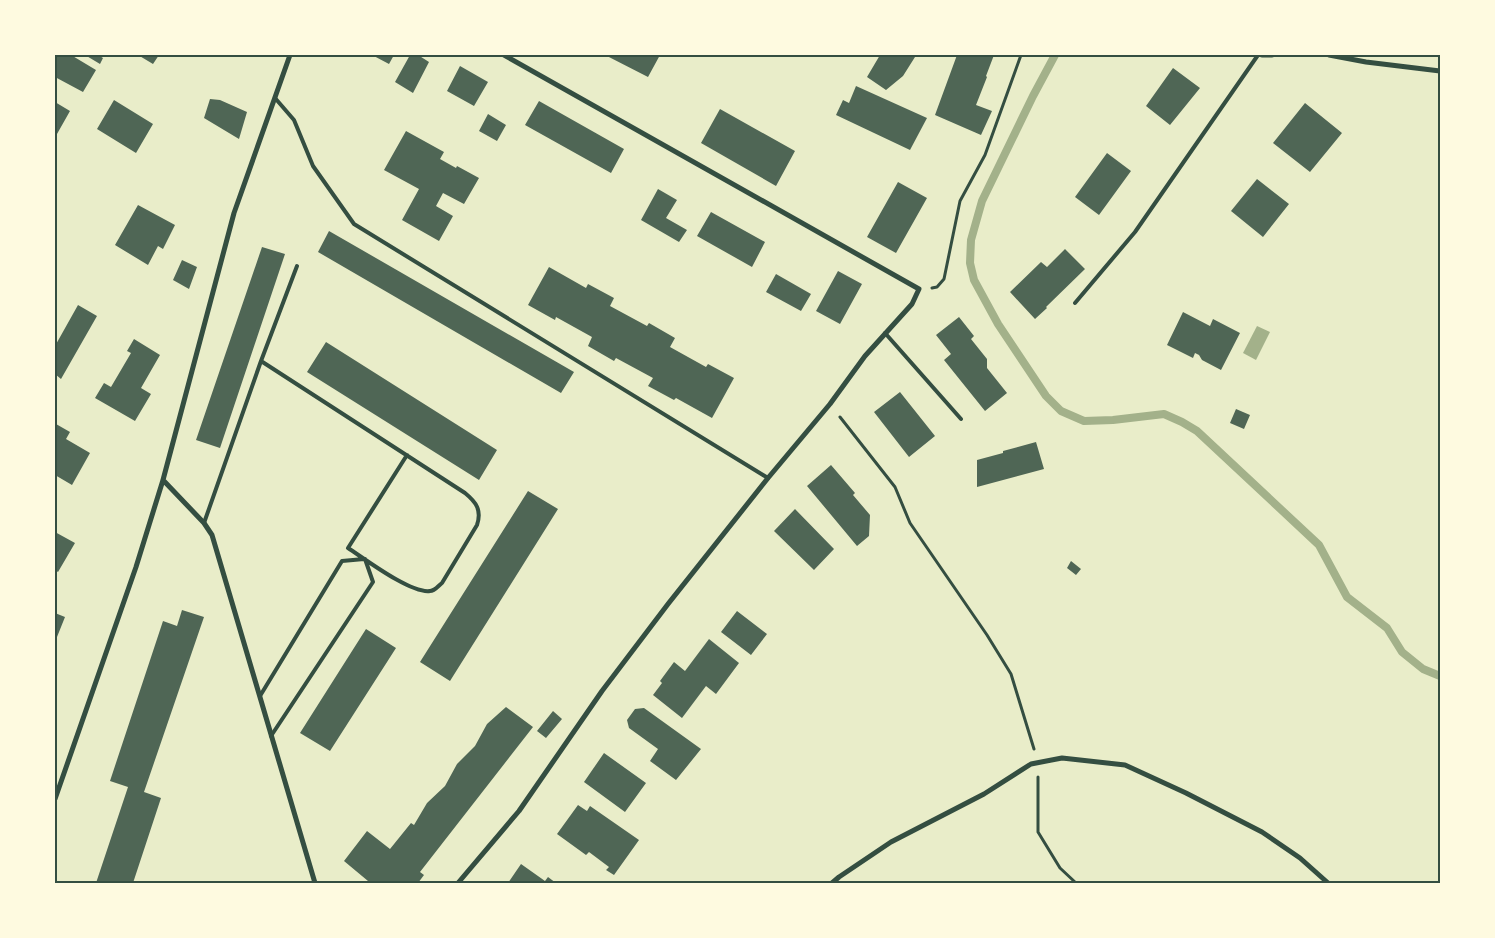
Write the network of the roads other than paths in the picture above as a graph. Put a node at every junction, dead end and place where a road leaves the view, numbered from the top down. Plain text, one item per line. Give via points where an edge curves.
1 (290, 55) edge
2 (504, 55) edge
3 (1258, 55) edge
4 (1262, 55) edge
5 (1272, 55) edge
6 (1329, 55) edge
7 (1440, 71) edge
8 (275, 98) junction
9 (297, 266) dead end
10 (1075, 303) dead end
11 (885, 333) junction
12 (261, 361) junction
13 (961, 419) dead end
14 (406, 455) junction
15 (768, 478) junction
16 (163, 480) junction
17 (204, 523) junction
18 (365, 559) junction
19 (260, 696) junction
20 (272, 736) junction
21 (55, 799) edge
22 (315, 883) edge
23 (458, 883) edge
24 (832, 883) edge
25 (1328, 883) edge

1 - 8 street
2 - 11 street via 919,289 912,304
3 - 10 lane via 1135,232
4 - 5 street
6 - 7 street
8 - 15 lane via 294,120 313,166 354,224
8 - 16 street via 234,213
9 - 12 lane
11 - 13 lane
11 - 15 street
12 - 14 lane
12 - 17 lane
14 - 18 lane via 348,548
14 - 18 lane via 473,499 480,516 477,525 442,582 430,592 406,585
15 - 23 street via 602,691 519,811
16 - 17 street
16 - 21 street
17 - 19 street via 212,535
18 - 19 lane via 342,561
18 - 20 lane via 373,582
19 - 20 street
20 - 22 street
24 - 25 street via 891,842 984,794 1031,764 1062,758 1125,765 1186,793 1262,832 1300,858

